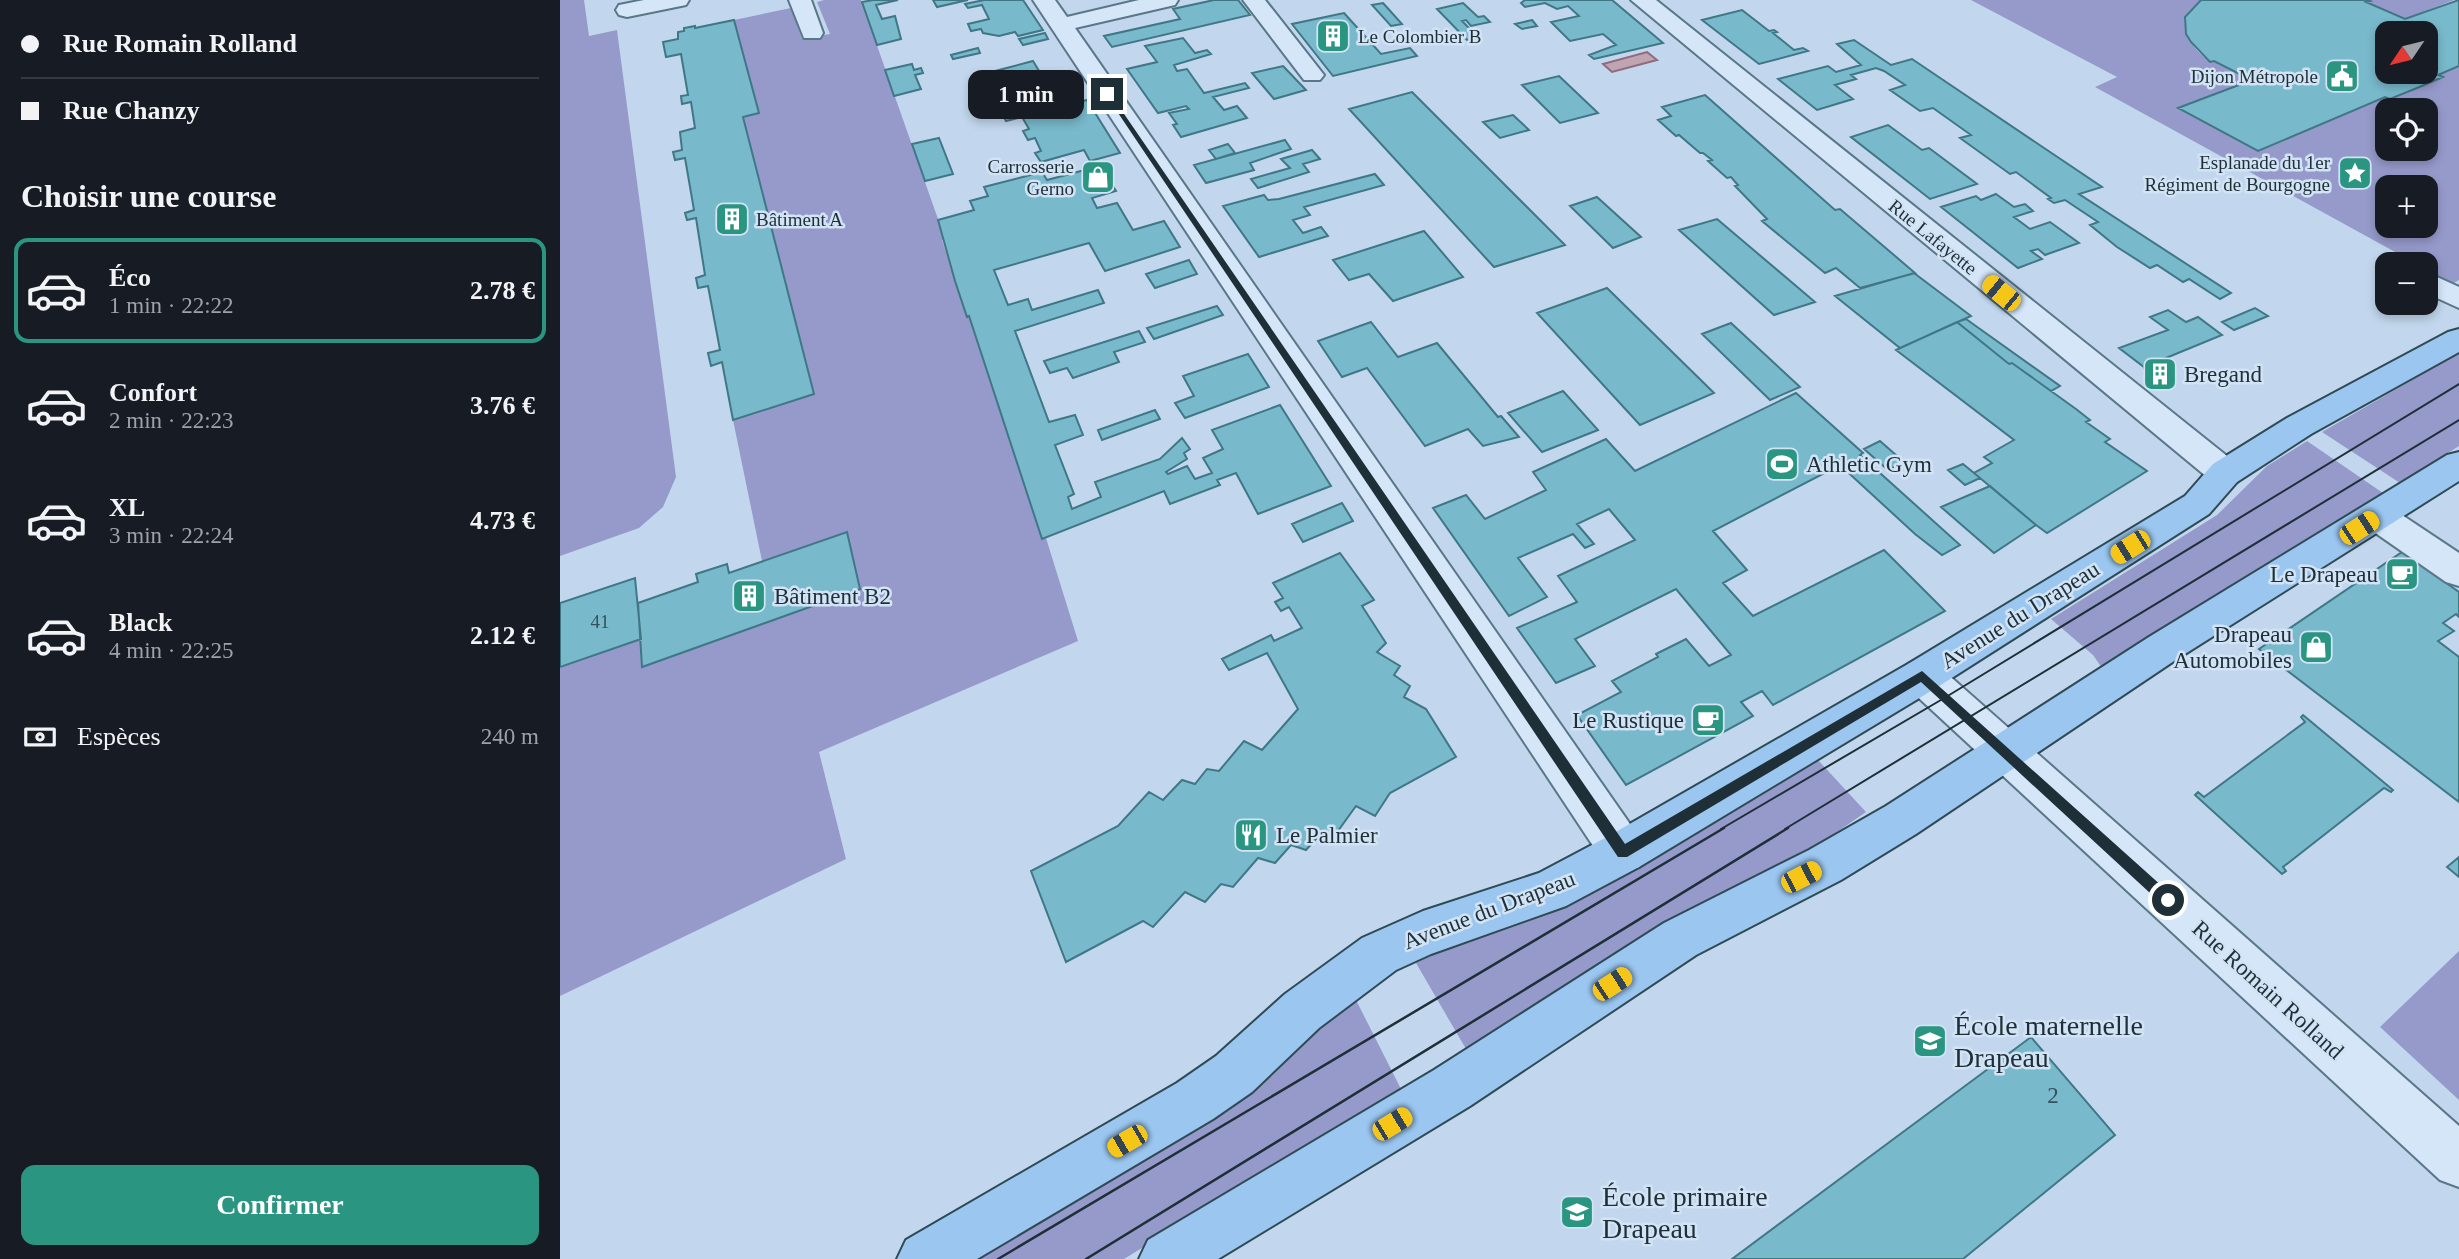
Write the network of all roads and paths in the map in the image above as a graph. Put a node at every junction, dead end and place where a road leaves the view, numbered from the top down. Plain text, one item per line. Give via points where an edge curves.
1 (678, 0) edge
2 (800, 0) edge
3 (1167, 0) edge
4 (1254, 0) edge
5 (1642, 0) edge
6 (1052, 12) edge
7 (628, 13) edge
8 (812, 33) dead end
9 (1312, 75) dead end
10 (2438, 288) edge
11 (2459, 299) edge
12 (2459, 339) edge
13 (2459, 464) edge
14 (2225, 474) junction
15 (2377, 516) junction
16 (2459, 572) edge
17 (1922, 676) junction
18 (2007, 753) junction
19 (1623, 852) junction
20 (2459, 1161) edge
21 (925, 1259) edge
22 (1167, 1259) edge

1 - 7 street
2 - 8 street
3 - 6 street
4 - 9 street
5 - 14 street, Rue Lafayette
6 - 19 street
10 - 11 street
12 - 14 main road, Avenue du Drapeau via 2299,426
13 - 15 main road
14 - 17 main road, Avenue du Drapeau via 2197,505
15 - 16 street
15 - 18 main road via 2163,648
17 - 18 street, Rue Romain Rolland
17 - 19 main road, Avenue du Drapeau
18 - 20 street, Rue Romain Rolland
18 - 22 main road via 1825,865 1680,939 1452,1088
19 - 21 main road, Avenue du Drapeau via 1550,891 1423,934 1379,954 1195,1101

